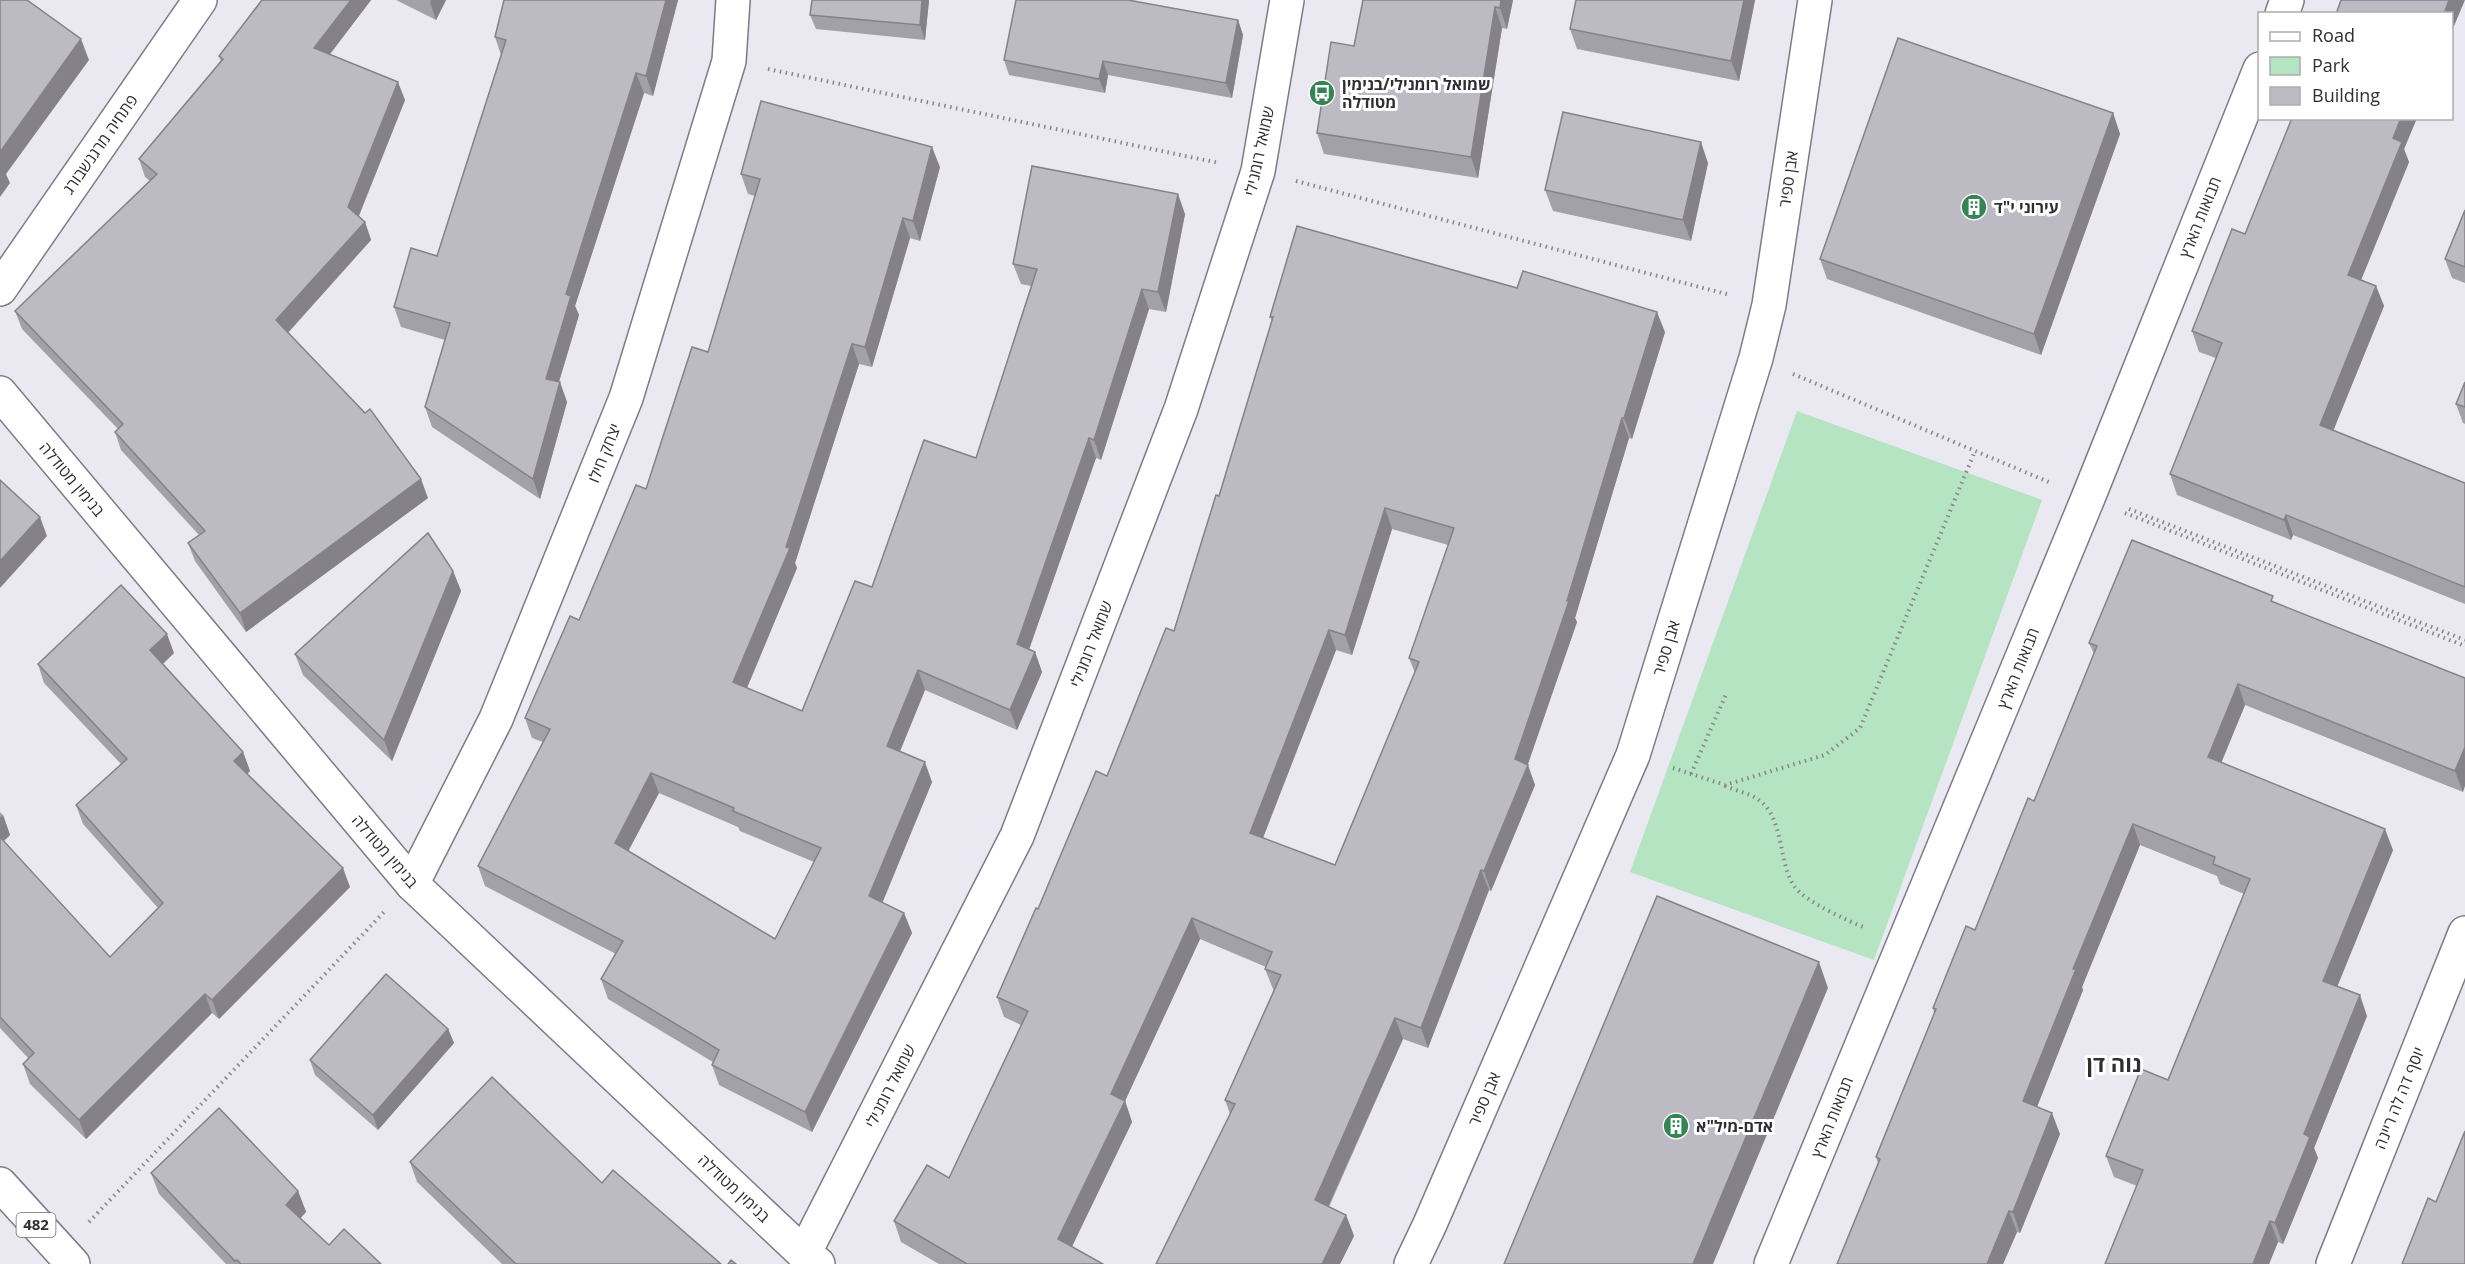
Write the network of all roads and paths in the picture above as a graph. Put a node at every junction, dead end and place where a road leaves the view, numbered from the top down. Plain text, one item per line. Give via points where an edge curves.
1 (200, 0) edge
2 (733, 0) edge
3 (1287, 0) edge
4 (1815, 0) edge
5 (2258, 72) edge
6 (0, 289) edge
7 (0, 393) edge
8 (1975, 451) dead end
9 (2088, 498) junction
10 (2465, 640) edge
11 (1727, 692) dead end
12 (1725, 785) junction
13 (412, 884) junction
14 (2465, 933) edge
15 (1903, 943) junction
16 (0, 1184) edge
17 (66, 1258) edge
18 (811, 1259) edge
19 (1411, 1264) edge
20 (1771, 1264) edge
21 (2333, 1264) edge

1 - 6 street, פתחיה מרגנשבורג
2 - 13 street, יצחק חילו via 729,61 626,398 496,719
3 - 18 street, שמואל רומנילי via 1258,171 1181,409 1017,836
4 - 19 street, אבן ספיר via 1769,305 1633,755
5 - 9 street, תבואות הארץ
7 - 13 street, בנימין מטודלה
8 - 12 path via 1860,728 1825,755
9 - 10 path via 2108,501
9 - 15 street, תבואות הארץ
11 - 12 path via 1691,774
12 - 15 path via 1757,799 1775,820 1782,857 1795,887 1835,915
13 - 17 path
13 - 18 street, בנימין מטודלה
14 - 21 street, יוסף דה לה ריינה
15 - 20 street, תבואות הארץ
16 - 17 street, 482

